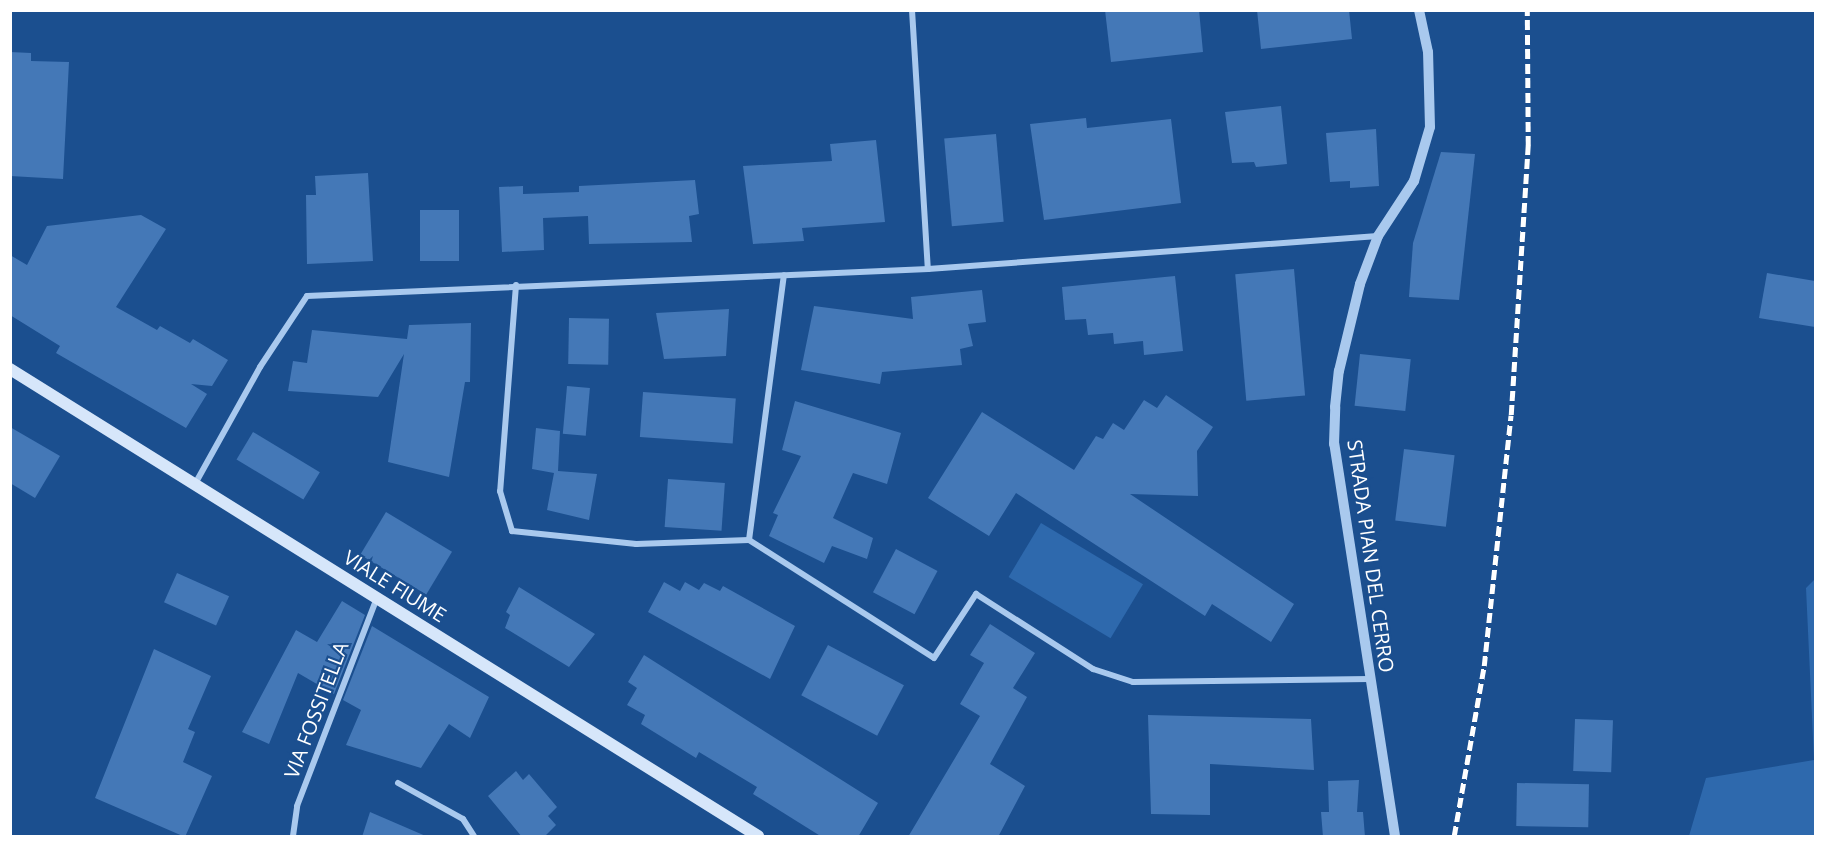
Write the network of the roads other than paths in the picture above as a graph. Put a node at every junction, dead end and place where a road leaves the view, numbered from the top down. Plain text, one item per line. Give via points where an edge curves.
1 (912, 10) edge
2 (1419, 10) edge
3 (1378, 236) junction
4 (928, 269) junction
5 (784, 276) junction
6 (516, 285) junction
7 (10, 369) edge
8 (195, 485) junction
9 (749, 540) junction
10 (377, 598) junction
11 (1370, 679) junction
12 (398, 783) dead end
13 (293, 837) edge
14 (474, 837) edge
15 (758, 837) edge
16 (1395, 837) edge

1 - 4 street
2 - 3 street, STRADA PIAN DEL CERRO via 1428,52 1430,127 1414,181
3 - 4 street
3 - 11 street, STRADA PIAN DEL CERRO via 1360,284 1339,371 1335,435
4 - 5 street
5 - 6 street
5 - 9 street
6 - 8 street via 307,296 260,367
6 - 9 street via 500,491 512,531 636,544
7 - 8 main road, VIALE FIUME
8 - 10 main road, VIALE FIUME
9 - 11 street via 934,658 976,594 1093,669 1132,682
10 - 13 street, VIA FOSSITELLA via 297,806
10 - 15 main road, VIALE FIUME
11 - 16 street, STRADA PIAN DEL CERRO
12 - 14 street via 463,819

